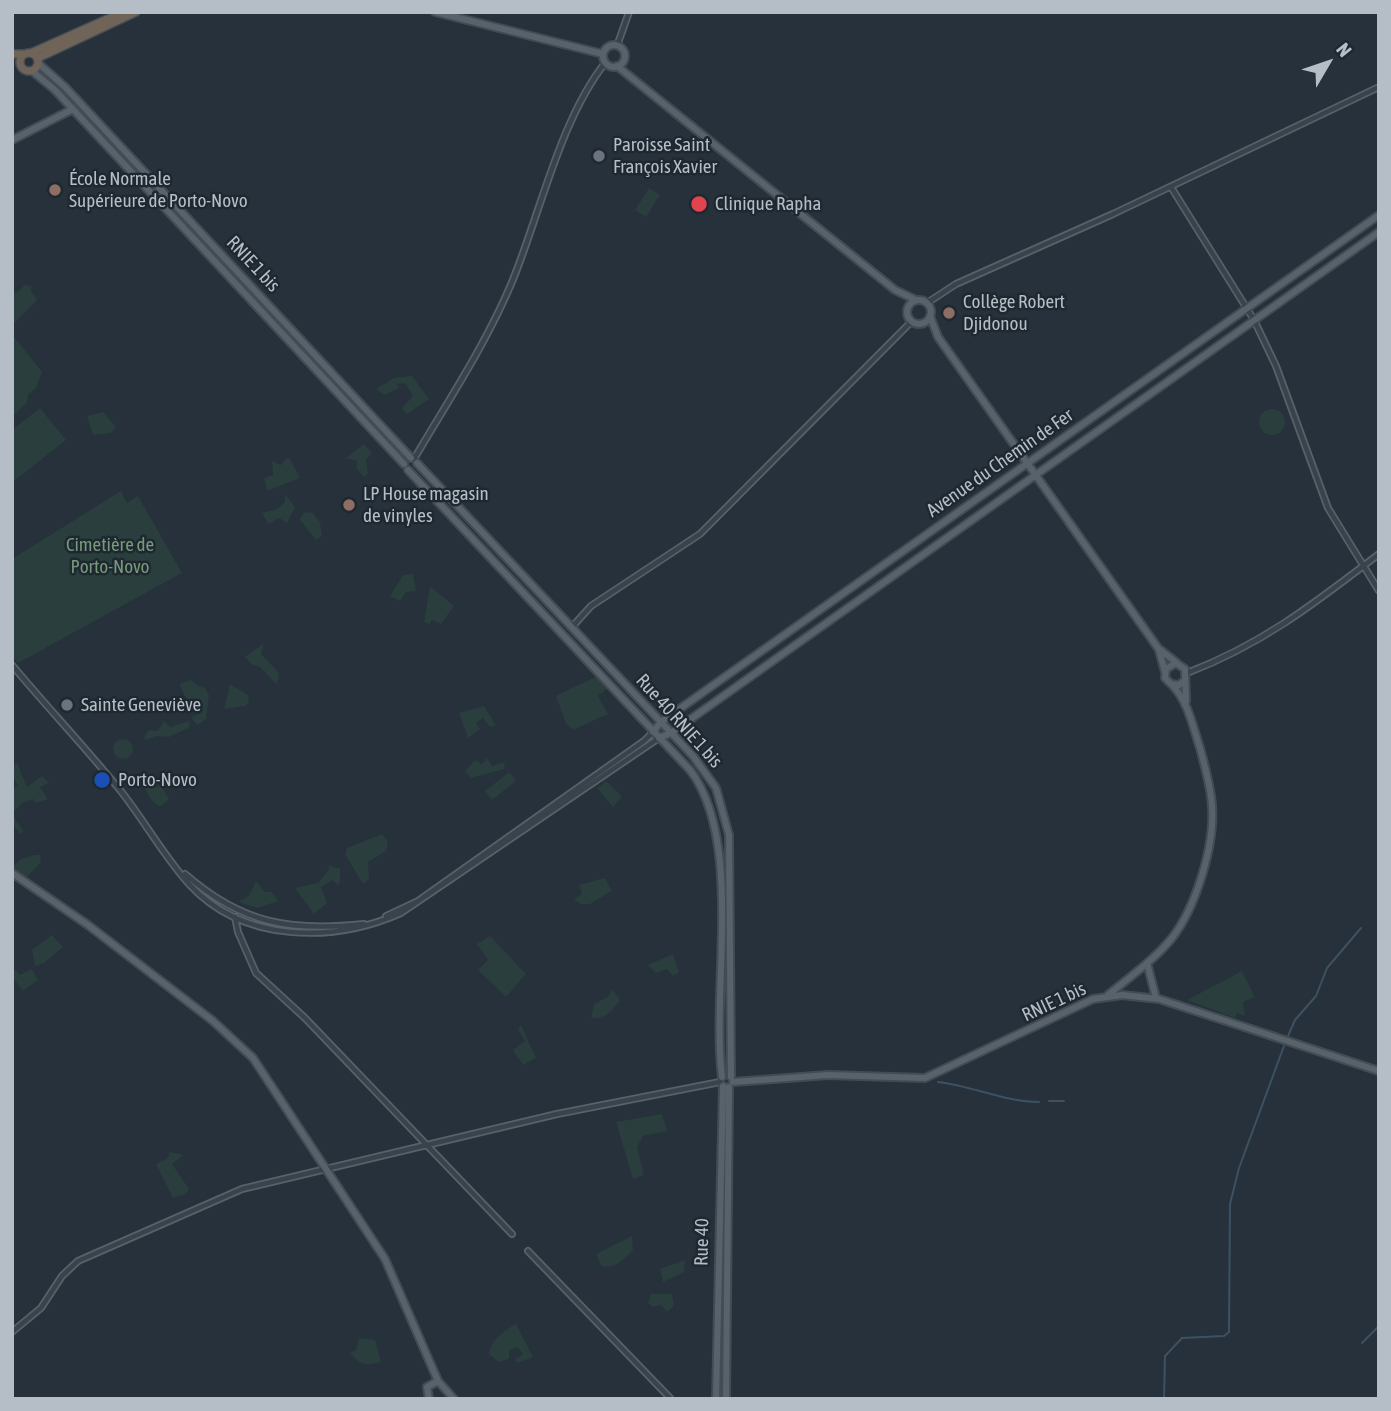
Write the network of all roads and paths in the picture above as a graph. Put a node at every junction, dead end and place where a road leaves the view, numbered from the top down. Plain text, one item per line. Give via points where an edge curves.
1 (123, 12) edge
2 (136, 12) edge
3 (435, 12) edge
4 (629, 12) edge
5 (617, 46) junction
6 (12, 54) edge
7 (603, 54) junction
8 (33, 57) junction
9 (16, 63) edge
10 (606, 63) junction
11 (617, 66) junction
12 (32, 71) junction
13 (1379, 87) edge
14 (73, 109) junction
15 (12, 140) edge
16 (1171, 187) junction
17 (1379, 215) edge
18 (1379, 232) edge
19 (895, 290) junction
20 (916, 300) junction
21 (927, 303) junction
22 (1247, 309) junction
23 (906, 310) junction
24 (930, 316) junction
25 (1254, 320) junction
26 (911, 321) junction
27 (921, 324) junction
28 (938, 337) junction
29 (414, 460) junction
30 (1028, 463) junction
31 (406, 467) junction
32 (1036, 475) junction
33 (1379, 554) edge
34 (1362, 567) junction
35 (1379, 591) edge
36 (572, 627) junction
37 (1158, 648) junction
38 (1177, 663) junction
39 (12, 665) edge
40 (1165, 672) junction
41 (1186, 676) junction
42 (1172, 685) junction
43 (1186, 707) junction
44 (661, 722) junction
45 (653, 732) junction
46 (671, 733) junction
47 (659, 738) junction
48 (646, 743) junction
49 (179, 869) junction
50 (12, 873) edge
51 (235, 916) junction
52 (1147, 963) junction
53 (1107, 996) junction
54 (1156, 998) junction
55 (1379, 1071) edge
56 (728, 1082) junction
57 (426, 1146) junction
58 (328, 1170) junction
59 (512, 1234) dead end
60 (528, 1251) dead end
61 (12, 1332) edge
62 (438, 1381) junction
63 (429, 1399) edge
64 (454, 1399) edge
65 (671, 1399) edge
66 (716, 1399) edge
67 (726, 1399) edge

1 - 8 highway
2 - 8 highway
3 - 7 main road
4 - 5 street
5 - 7 main road
5 - 11 main road via 625,56
6 - 8 highway
7 - 10 main road
8 - 9 highway
8 - 12 highway
8 - 29 main road, RNIE 1 bis
9 - 12 highway
10 - 11 main road
10 - 29 street via 588,86 575,116 511,285
11 - 19 main road
12 - 14 main road, Rue 40 RNIE 1 bis
13 - 16 street
14 - 15 main road
14 - 31 main road, Rue 40 RNIE 1 bis
16 - 21 street via 956,284
16 - 22 street
17 - 22 main road, Avenue du Chemin de Fer
18 - 25 main road, Avenue du Chemin de Fer
19 - 20 main road
19 - 23 main road
20 - 21 main road
20 - 23 main road
21 - 24 main road
22 - 25 street
22 - 30 main road, Avenue du Chemin de Fer
23 - 26 main road
24 - 27 main road
24 - 28 main road
25 - 32 main road, Avenue du Chemin de Fer
25 - 34 street via 1276,366 1328,508
26 - 27 main road
26 - 36 street via 700,534 591,606
27 - 28 main road
28 - 30 main road
29 - 31 main road
29 - 31 main road via 414,469
29 - 36 main road, Rue 40 RNIE 1 bis
30 - 32 main road
30 - 44 main road, Avenue du Chemin de Fer
31 - 45 main road, Rue 40 RNIE 1 bis
32 - 37 main road
32 - 46 main road, Avenue du Chemin de Fer
33 - 34 street
34 - 35 street
34 - 41 street via 1292,621
36 - 44 main road, Rue 40 RNIE 1 bis
37 - 38 main road
37 - 40 main road
38 - 40 main road
38 - 41 main road
39 - 49 street via 120,790
40 - 42 main road
41 - 42 main road
41 - 43 main road
42 - 43 main road
43 - 52 main road via 1212,806 1208,846 1184,920
44 - 45 main road, Avenue du Chemin de Fer
44 - 46 main road, Rue 40 RNIE 1 bis
45 - 47 main road, Rue 40 RNIE 1 bis
45 - 48 street, Avenue du Chemin de Fer
46 - 47 main road, Avenue du Chemin de Fer
46 - 56 main road, Rue 40 RNIE 1 bis via 711,779 727,823
47 - 48 street, Avenue du Chemin de Fer
47 - 56 main road, Rue 40 RNIE 1 bis via 701,786 717,834
48 - 49 street via 418,901 374,921 314,929 282,926 223,903
48 - 51 street via 441,889 383,921 342,931 299,933
49 - 51 street via 199,892
50 - 58 main road via 88,925 236,1040 266,1073
51 - 57 street via 256,973
52 - 53 main road
52 - 54 main road
53 - 54 main road, RNIE 1 bis
53 - 56 main road, RNIE 1 bis via 1075,1006 936,1076 828,1075
54 - 55 main road, RNIE 1 bis
56 - 57 street via 557,1114
56 - 66 main road, Rue 40
56 - 67 main road, Rue 40
57 - 58 street
57 - 59 street
58 - 61 street via 234,1191 84,1257 68,1269 41,1308
58 - 62 main road via 390,1268
60 - 65 street
62 - 63 main road via 427,1387
62 - 64 main road

